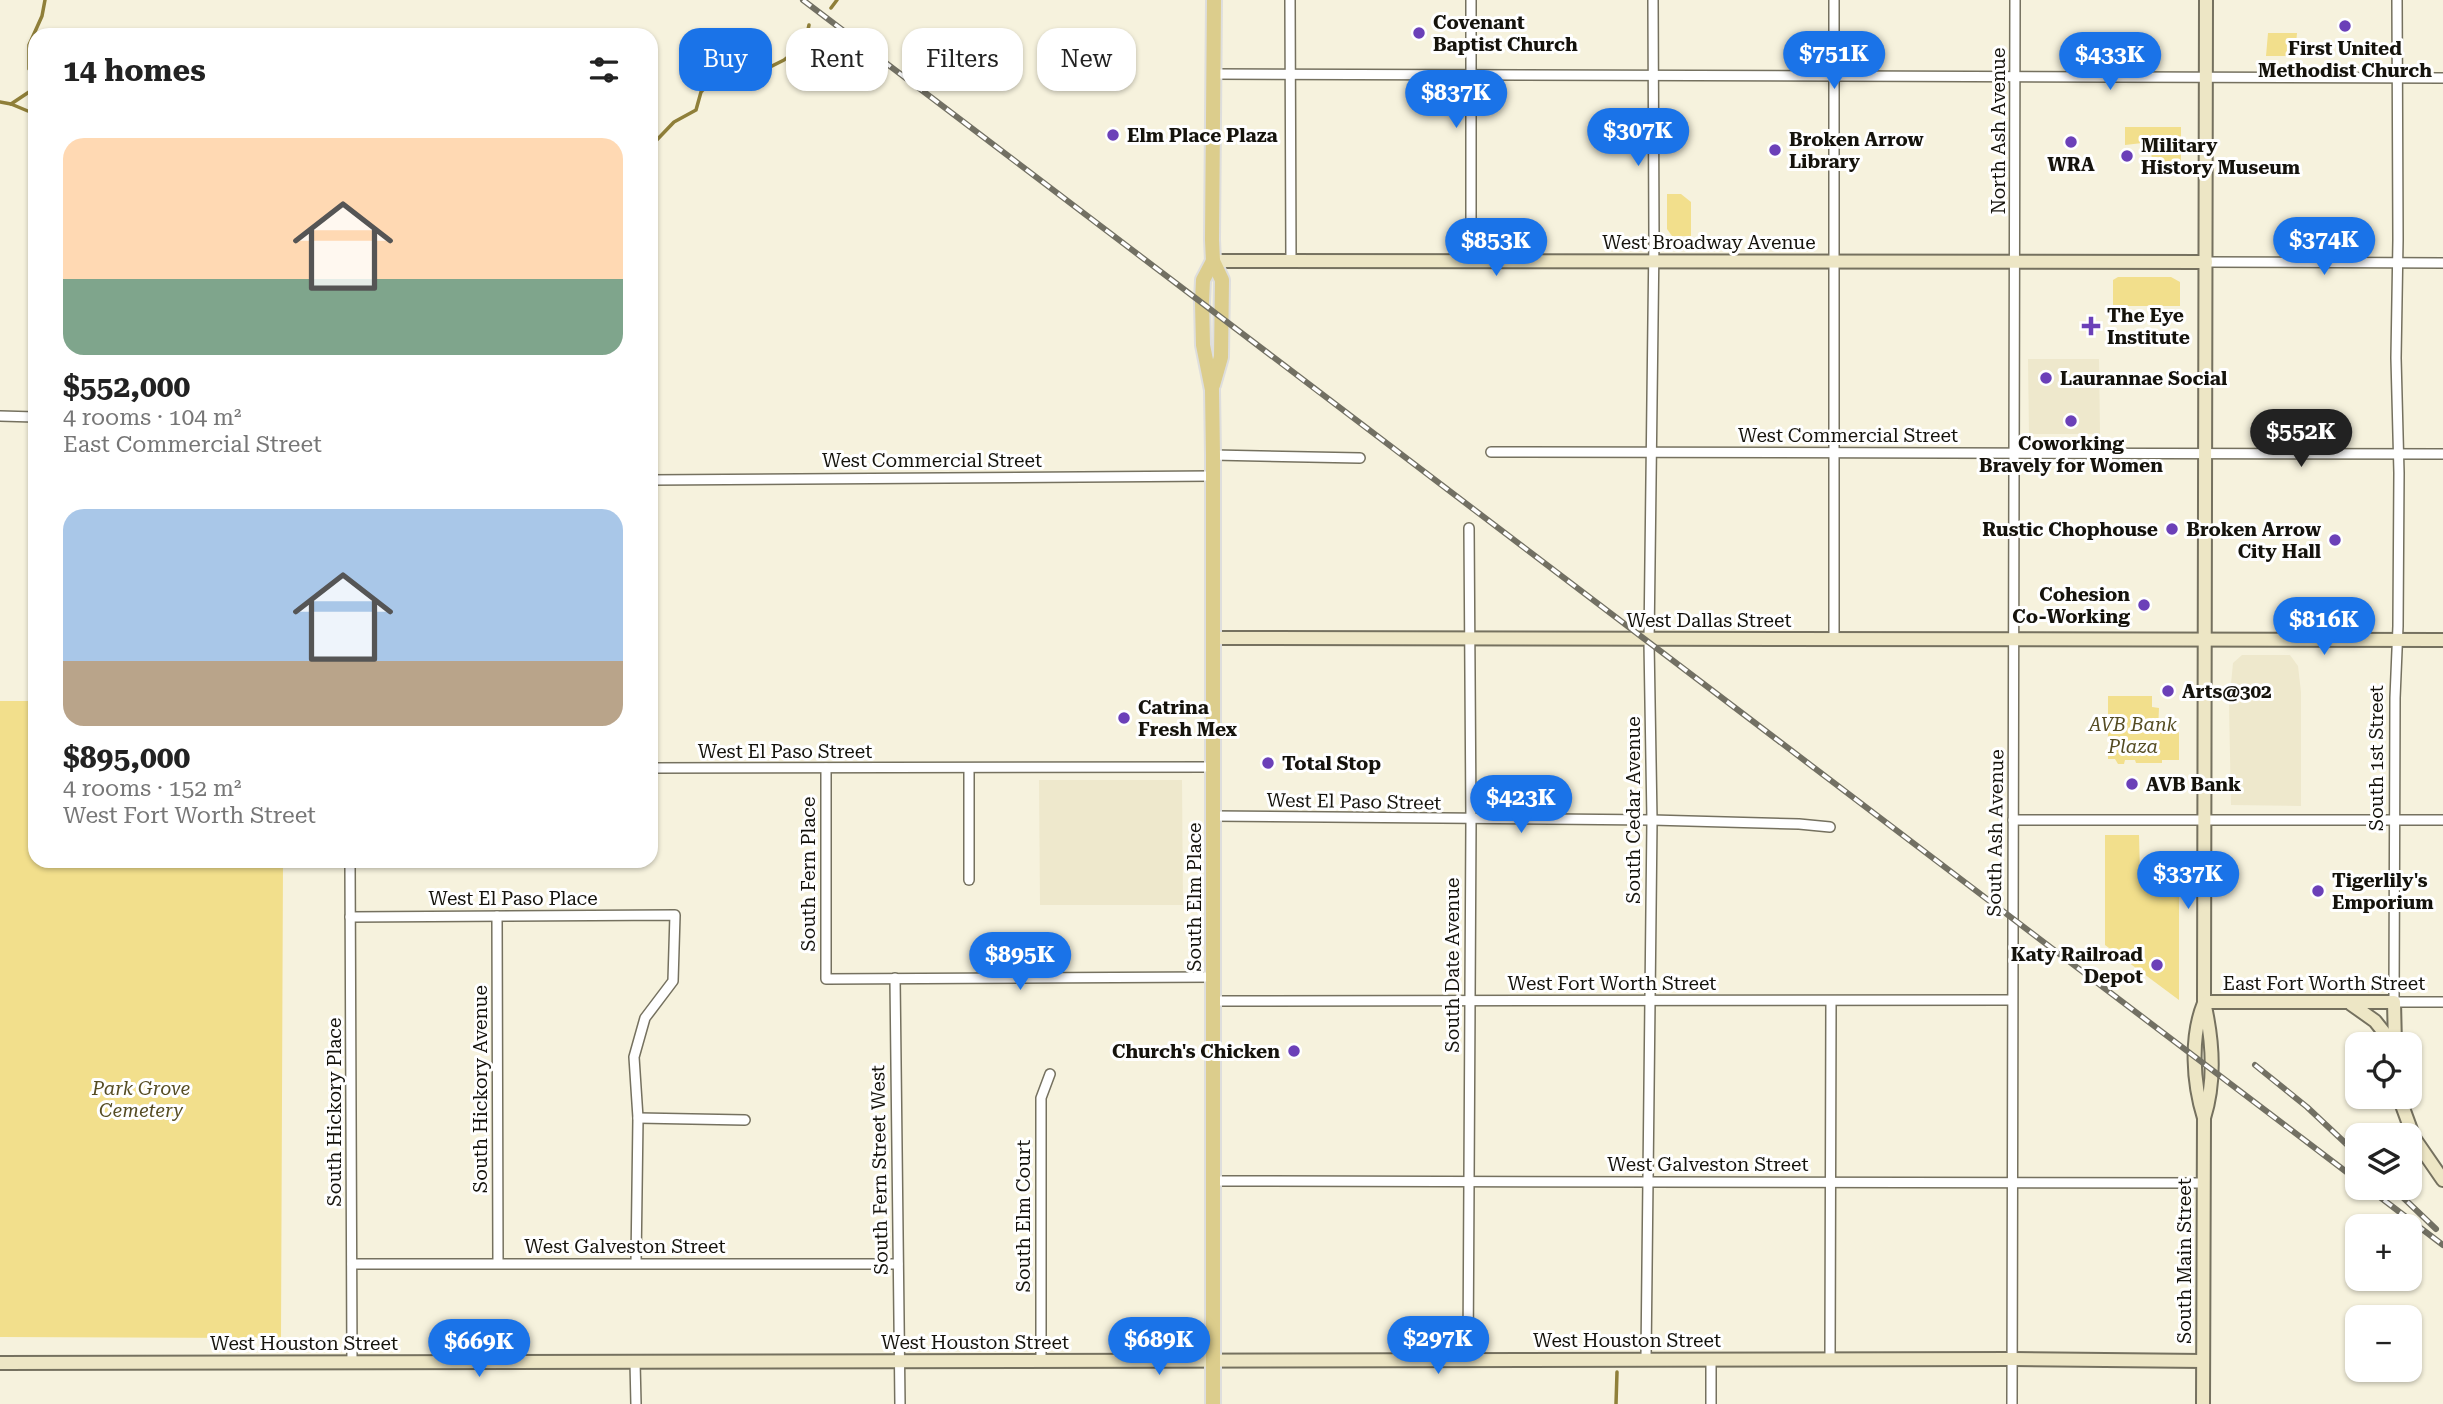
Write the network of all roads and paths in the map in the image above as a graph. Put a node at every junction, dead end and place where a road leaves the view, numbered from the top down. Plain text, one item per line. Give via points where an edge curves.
1 (1214, 0) edge
2 (1290, 0) edge
3 (1471, 0) edge
4 (1653, 0) edge
5 (1834, 0) edge
6 (2015, 0) edge
7 (2206, 0) edge
8 (2397, 0) edge
9 (1213, 74) junction
10 (1471, 74) junction
11 (1290, 75) junction
12 (1653, 75) junction
13 (1834, 76) junction
14 (2015, 76) junction
15 (2206, 77) junction
16 (2397, 78) junction
17 (2443, 78) edge
18 (1213, 261) junction
19 (1471, 261) junction
20 (1654, 261) junction
21 (1291, 262) junction
22 (1834, 262) junction
23 (2015, 262) junction
24 (2206, 262) junction
25 (2397, 262) junction
26 (2443, 263) edge
27 (0, 416) edge
28 (28, 417) edge
29 (1491, 452) dead end
30 (1651, 452) junction
31 (1833, 453) junction
32 (2205, 453) junction
33 (2015, 454) junction
34 (2397, 454) junction
35 (2443, 454) edge
36 (1213, 455) junction
37 (1360, 458) dead end
38 (1213, 477) junction
39 (658, 480) edge
40 (1469, 528) dead end
41 (1214, 638) junction
42 (1469, 639) junction
43 (1649, 639) junction
44 (1834, 639) junction
45 (2014, 640) junction
46 (2204, 640) junction
47 (2398, 640) junction
48 (2443, 640) edge
49 (1213, 767) junction
50 (658, 768) edge
51 (826, 768) junction
52 (969, 769) junction
53 (1213, 816) junction
54 (1471, 820) junction
55 (1652, 820) junction
56 (2014, 820) junction
57 (2443, 820) edge
58 (2204, 821) junction
59 (2395, 821) junction
60 (1830, 827) dead end
61 (350, 868) edge
62 (969, 880) dead end
63 (497, 916) junction
64 (350, 917) junction
65 (1213, 977) junction
66 (895, 978) junction
67 (1470, 1000) junction
68 (1650, 1000) junction
69 (2011, 1000) junction
70 (1213, 1001) junction
71 (1831, 1001) junction
72 (2204, 1002) junction
73 (2348, 1002) junction
74 (2394, 1002) junction
75 (2443, 1002) edge
76 (2384, 1032) edge
77 (2395, 1032) edge
78 (1050, 1074) dead end
79 (2403, 1109) edge
80 (638, 1118) junction
81 (745, 1120) dead end
82 (2443, 1180) edge
83 (1213, 1181) junction
84 (1469, 1182) junction
85 (1649, 1182) junction
86 (1831, 1182) junction
87 (2012, 1183) junction
88 (2203, 1183) junction
89 (498, 1263) junction
90 (636, 1263) junction
91 (352, 1264) junction
92 (898, 1264) junction
93 (1646, 1359) junction
94 (1711, 1359) junction
95 (1830, 1359) junction
96 (2012, 1359) junction
97 (1041, 1360) junction
98 (1213, 1360) junction
99 (1468, 1360) junction
100 (352, 1362) junction
101 (635, 1362) junction
102 (900, 1362) junction
103 (2203, 1362) junction
104 (0, 1363) edge
105 (636, 1404) edge
106 (901, 1404) edge
107 (1213, 1404) edge
108 (1711, 1404) edge
109 (2012, 1404) edge
110 (2203, 1404) edge

1 - 9 main road, South Elm Place
2 - 11 street
3 - 10 street
4 - 12 street, South Cedar Avenue
5 - 13 street
6 - 14 street, North Ash Avenue
7 - 15 main road, South Main Street
8 - 16 street, South 1st Street
9 - 11 street
9 - 18 main road, South Elm Place
10 - 11 street
10 - 12 street
10 - 19 street
11 - 21 street
12 - 13 street
12 - 20 street, South Cedar Avenue
13 - 14 street
13 - 22 street
14 - 15 street
14 - 23 street, North Ash Avenue
15 - 16 street
15 - 24 main road, South Main Street
16 - 17 street
16 - 25 street, South 1st Street
18 - 21 main road, West Broadway Avenue
18 - 36 main road, South Elm Place via 1203,280 1202,302 1203,345 1212,390
19 - 20 main road, West Broadway Avenue
19 - 21 main road, West Broadway Avenue
20 - 22 main road, West Broadway Avenue
20 - 30 street, South Cedar Avenue
22 - 23 main road, West Broadway Avenue
22 - 31 street
23 - 24 main road, West Broadway Avenue
23 - 33 street, South Ash Avenue
24 - 25 street
24 - 32 main road, South Main Street
25 - 26 street
25 - 34 street, South 1st Street
27 - 28 street
29 - 30 street, West Commercial Street
30 - 31 street, West Commercial Street
30 - 43 street, South Cedar Avenue
31 - 33 street, West Commercial Street
31 - 44 street
32 - 33 street, West Commercial Street
32 - 34 street, West Commercial Street
32 - 46 main road, South Main Street
33 - 45 street, South Ash Avenue
34 - 35 street, West Commercial Street
34 - 47 street, South 1st Street
36 - 37 street
36 - 38 main road, South Elm Place
38 - 39 street, West Commercial Street
38 - 41 main road, South Elm Place
40 - 42 street, South Date Avenue
41 - 42 main road, West Dallas Street
41 - 49 main road, South Elm Place
42 - 43 main road, West Dallas Street
42 - 54 street, South Date Avenue
43 - 44 main road, West Dallas Street
43 - 55 street, South Cedar Avenue
44 - 45 main road, West Dallas Street
45 - 46 main road, West Dallas Street
45 - 56 street, South Ash Avenue
46 - 47 main road, West Dallas Street
46 - 58 main road, South Main Street
47 - 48 main road, West Dallas Street
47 - 59 street, South 1st Street
49 - 52 street, West El Paso Street
49 - 53 main road, South Elm Place
50 - 51 street, West El Paso Street
51 - 52 street, West El Paso Street
51 - 66 street, South Fern Place via 826,979
52 - 62 street
53 - 54 street, West El Paso Street
53 - 65 main road, South Elm Place
54 - 55 street, West El Paso Street
54 - 67 street, South Date Avenue
55 - 60 street, West El Paso Street
55 - 68 street, South Cedar Avenue
56 - 58 street
56 - 69 street, South Ash Avenue
57 - 59 street
58 - 59 street
58 - 72 main road, South Main Street
59 - 74 street, South 1st Street
61 - 64 street, South Hickory Place
63 - 64 street, West El Paso Place
63 - 80 street, West El Paso Place via 676,915 673,981 645,1018 634,1057
63 - 89 street, South Hickory Avenue
64 - 91 street, South Hickory Place
65 - 66 street
65 - 70 main road, South Elm Place
66 - 92 street, South Fern Street West
67 - 68 street, West Fort Worth Street
67 - 70 street, West Fort Worth Street
67 - 84 street, South Date Avenue
68 - 71 street, West Fort Worth Street
68 - 85 street, South Cedar Avenue
69 - 71 street, West Fort Worth Street
69 - 87 street, South Ash Avenue
70 - 83 main road, South Elm Place
71 - 86 street
72 - 73 main road, East Fort Worth Street
72 - 88 main road, South Main Street via 2212,1035 2212,1094 2204,1118
73 - 74 main road, East Fort Worth Street
73 - 76 main road
74 - 75 street, East Fort Worth Street
74 - 77 main road, South 1st Street
78 - 97 street, South Elm Court via 1041,1098
79 - 82 main road via 2414,1138
80 - 81 street
80 - 90 street
83 - 84 street, West Galveston Street
83 - 98 main road, South Elm Place
84 - 85 street, West Galveston Street
84 - 99 street, South Date Avenue
85 - 86 street, West Galveston Street
85 - 93 street, South Cedar Avenue
86 - 87 street, West Galveston Street
86 - 95 street
87 - 88 street, West Galveston Street
87 - 96 street, South Ash Avenue
88 - 103 main road, South Main Street
89 - 90 street, West Galveston Street
89 - 91 street, West Galveston Street
90 - 92 street, West Galveston Street
91 - 100 street, South Hickory Place
92 - 102 street, South Fern Street West
93 - 94 main road, West Houston Street
93 - 99 main road, West Houston Street
94 - 95 main road, West Houston Street
94 - 108 street
95 - 96 main road, West Houston Street
96 - 103 main road, West Houston Street
96 - 109 street, South Ash Avenue
97 - 98 main road, West Houston Street
97 - 102 main road, West Houston Street
98 - 99 main road, West Houston Street
98 - 107 main road, South Elm Place
100 - 101 main road, West Houston Street
100 - 104 main road, West Houston Street
101 - 102 main road, West Houston Street
101 - 105 street
102 - 106 street, South Fern Street West
103 - 110 main road, South Main Street

